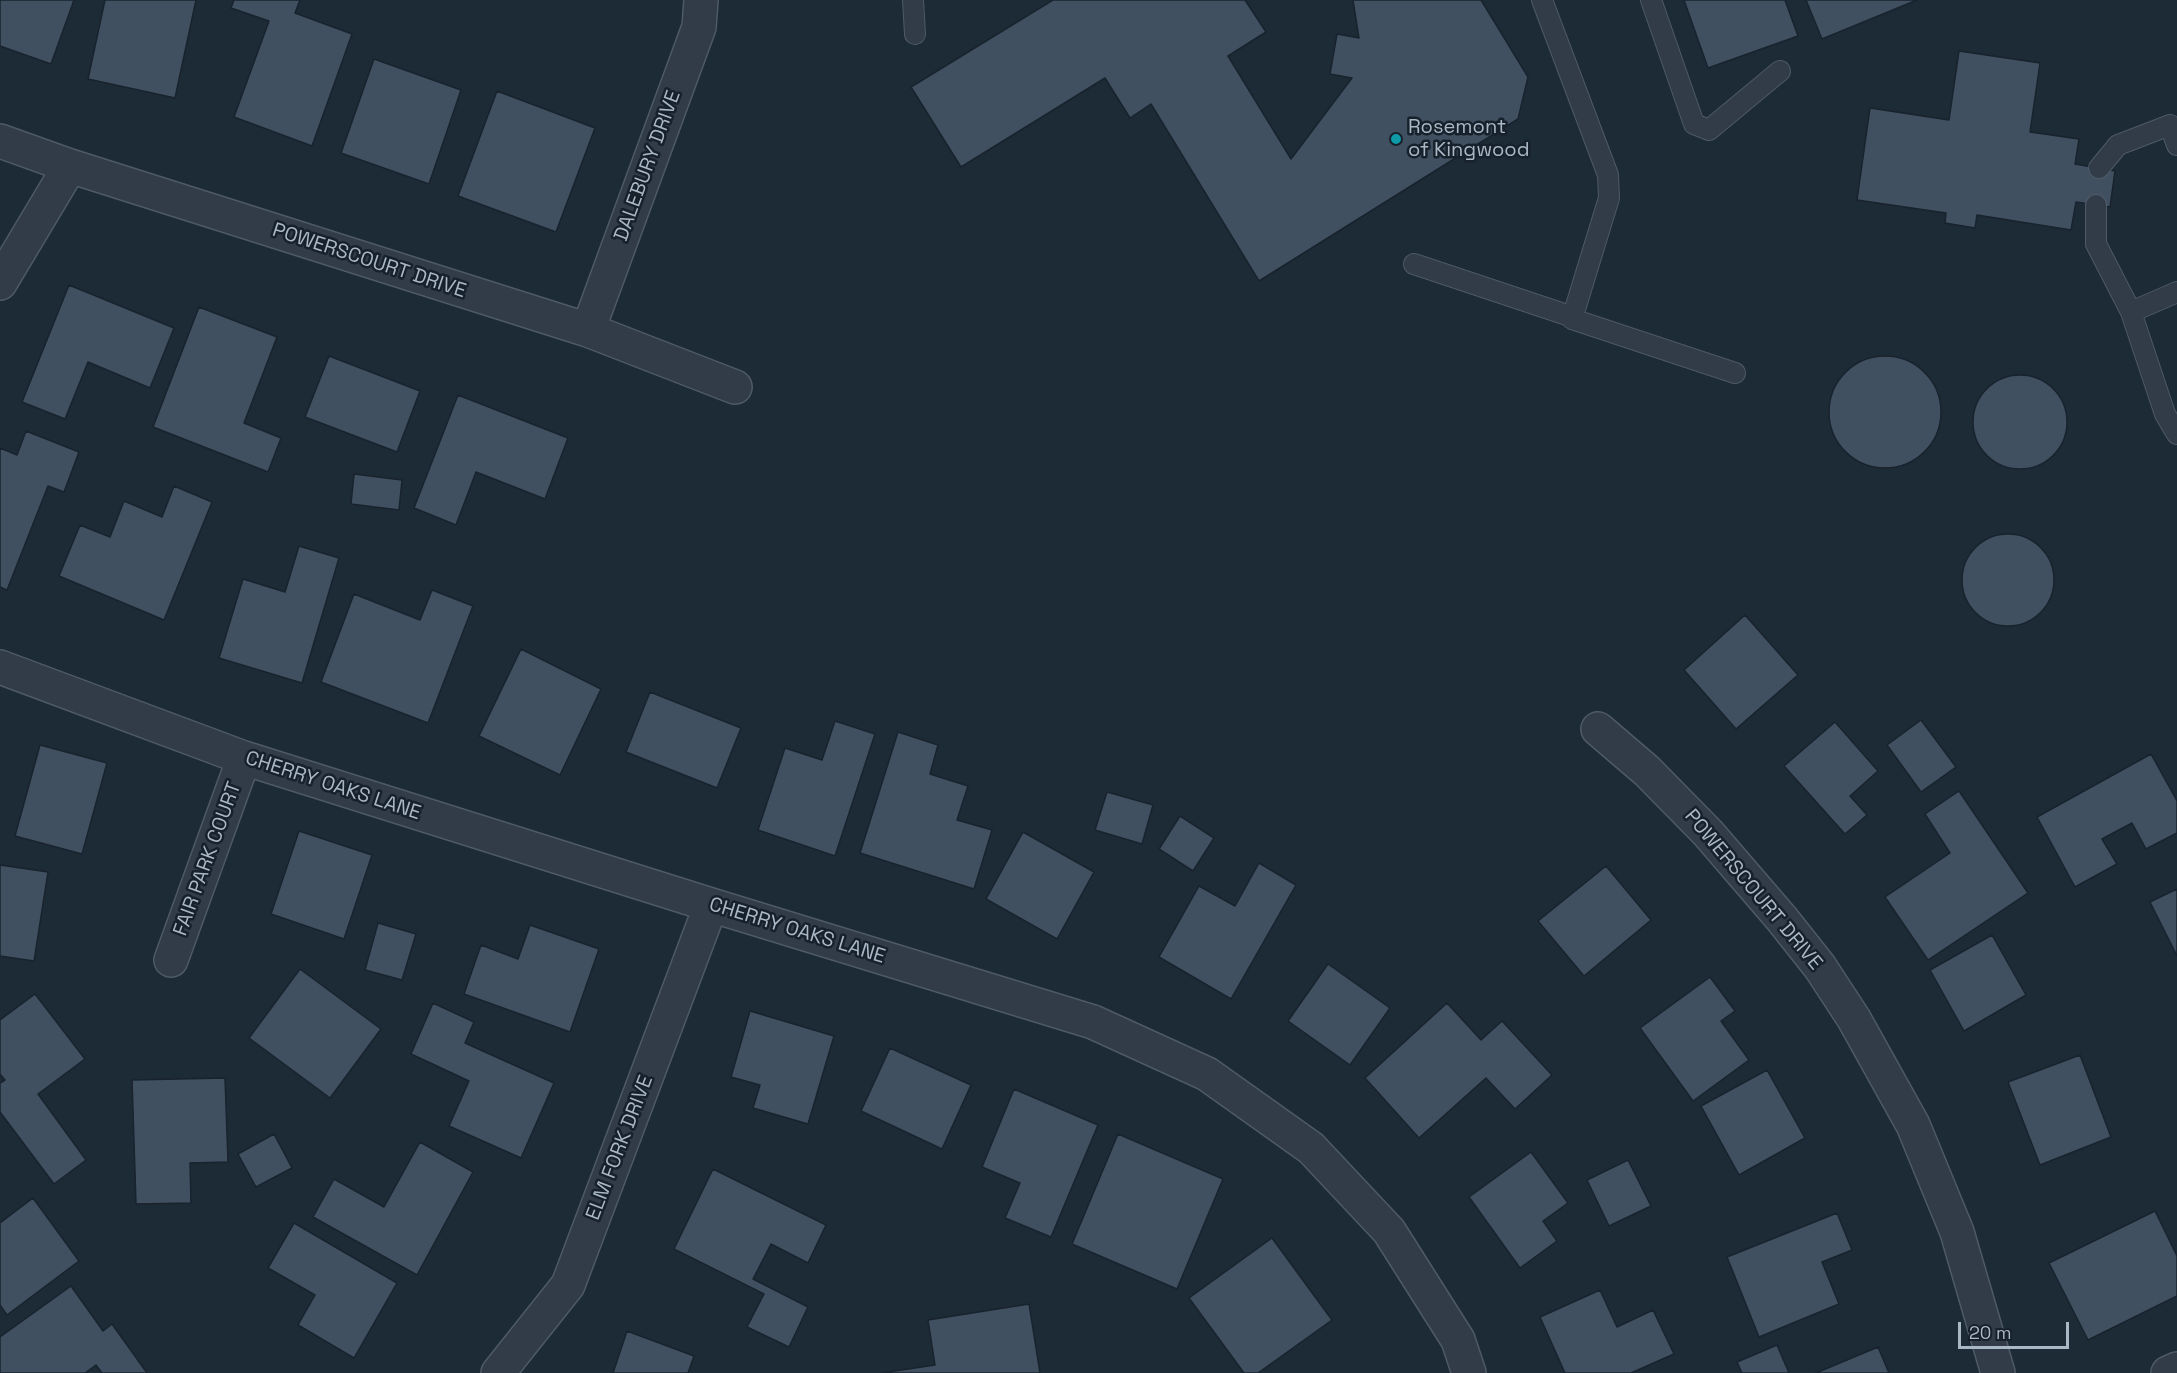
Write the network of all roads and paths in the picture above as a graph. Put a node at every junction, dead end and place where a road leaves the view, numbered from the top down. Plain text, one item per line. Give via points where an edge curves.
1 (701, 0) edge
2 (913, 0) edge
3 (1542, 0) edge
4 (1651, 0) edge
5 (915, 34) dead end
6 (1780, 71) dead end
7 (0, 141) edge
8 (2177, 145) edge
9 (70, 166) junction
10 (2099, 168) dead end
11 (2096, 205) dead end
12 (1414, 264) dead end
13 (0, 283) edge
14 (2177, 292) edge
15 (2131, 312) junction
16 (1573, 317) junction
17 (588, 330) junction
18 (1735, 373) dead end
19 (735, 387) dead end
20 (2177, 434) edge
21 (0, 667) edge
22 (1598, 729) dead end
23 (244, 758) junction
24 (711, 905) junction
25 (171, 960) dead end
26 (2177, 1369) edge
27 (498, 1373) edge
28 (1468, 1373) edge
29 (1998, 1373) edge
30 (2168, 1373) edge

1 - 17 street, DALEBURY DRIVE via 699,27
2 - 5 lane
3 - 16 lane via 1608,175 1609,198
4 - 6 lane via 1694,124 1709,130
7 - 9 street, POWERSCOURT DRIVE
8 - 10 lane via 2170,125 2118,145
9 - 13 street
9 - 17 street, POWERSCOURT DRIVE
11 - 15 lane via 2096,244
12 - 16 lane
14 - 15 lane
15 - 20 lane via 2165,414
16 - 18 lane
17 - 19 street, POWERSCOURT DRIVE
21 - 23 street, CHERRY OAKS LANE
22 - 29 street, POWERSCOURT DRIVE via 1647,771 1708,833 1820,967 1854,1019 1913,1125 1953,1222
23 - 24 street, CHERRY OAKS LANE
23 - 25 street, FAIR PARK COURT
24 - 27 street, ELM FORK DRIVE via 568,1285
24 - 28 street, CHERRY OAKS LANE via 1093,1022 1207,1074 1311,1148 1389,1231 1458,1340
26 - 30 street

